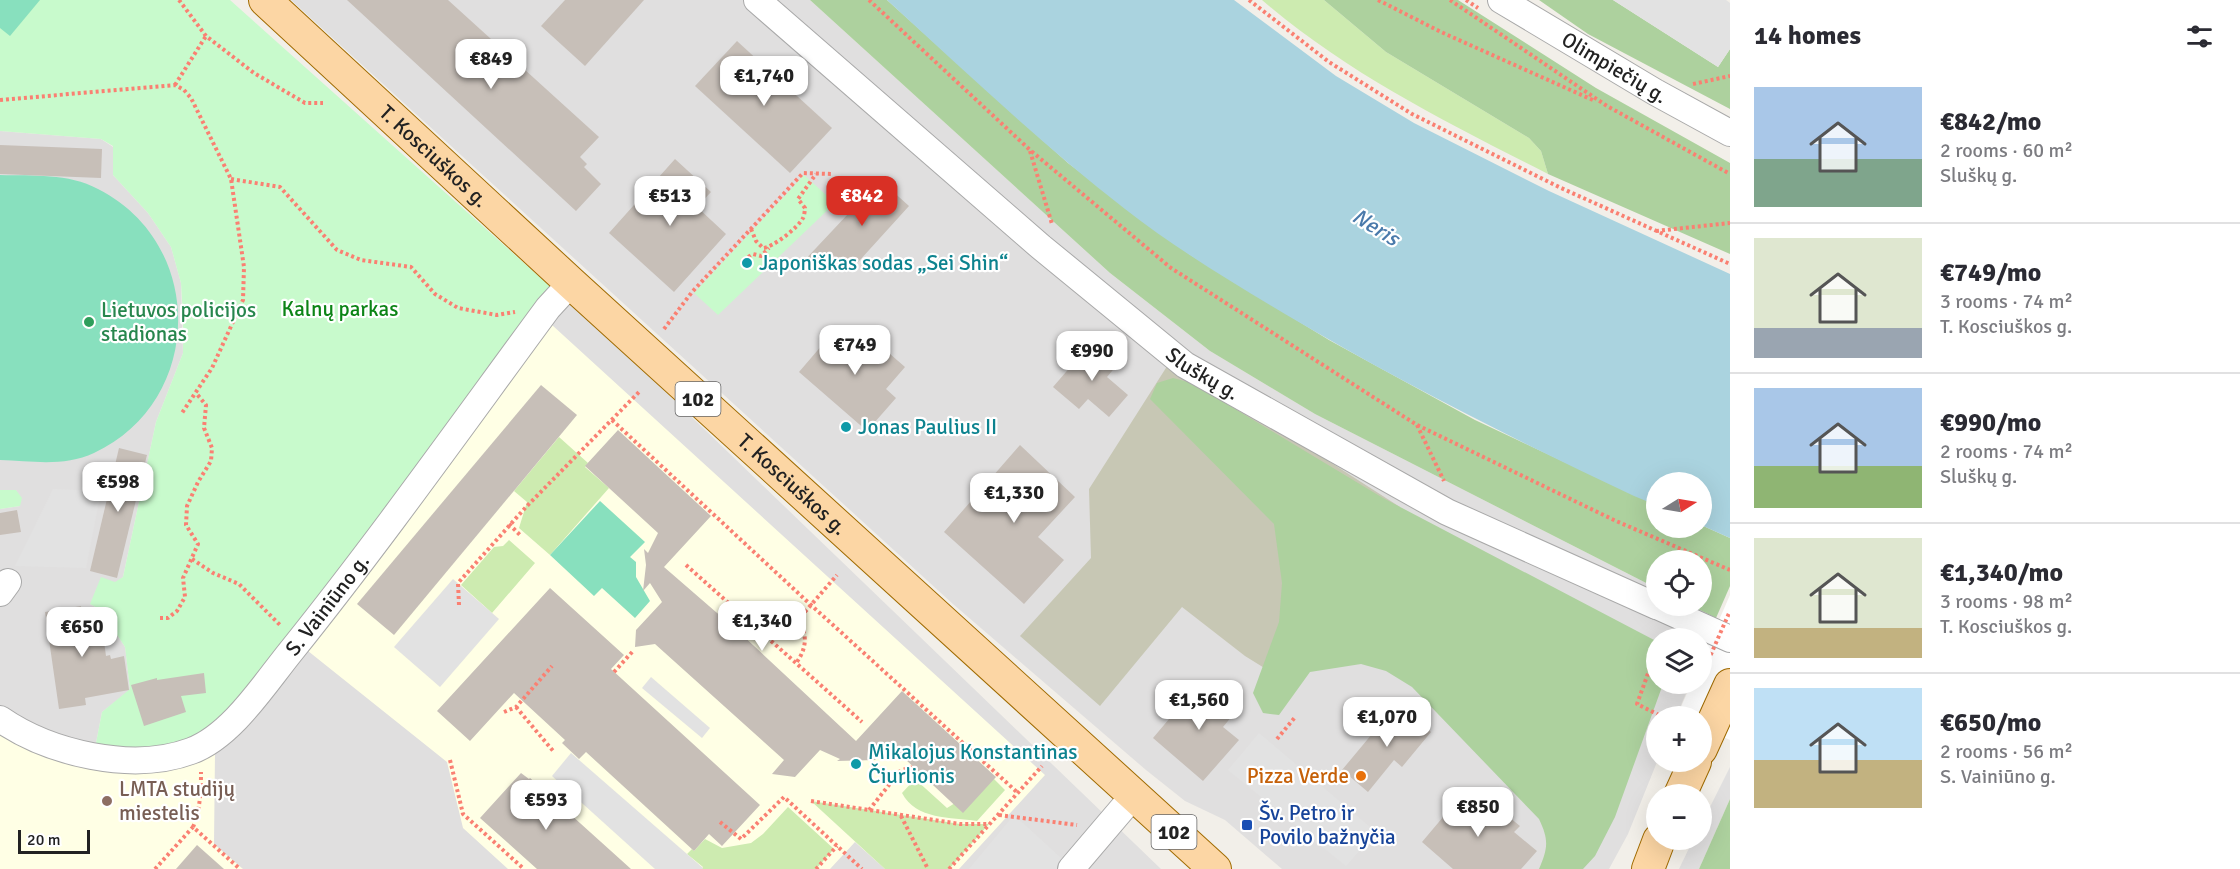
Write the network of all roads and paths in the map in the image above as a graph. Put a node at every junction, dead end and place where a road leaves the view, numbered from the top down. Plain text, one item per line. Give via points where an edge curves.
1 (179, 0) edge
2 (265, 0) edge
3 (757, 0) edge
4 (869, 0) edge
5 (1249, 0) edge
6 (1378, 0) edge
7 (1450, 0) edge
8 (1502, 0) edge
9 (206, 36) junction
10 (175, 86) junction
11 (0, 100) edge
12 (323, 103) dead end
13 (1607, 106) junction
14 (1730, 133) edge
15 (1030, 150) junction
16 (817, 173) junction
17 (832, 174) dead end
18 (1730, 174) edge
19 (231, 179) junction
20 (1730, 223) edge
21 (750, 229) junction
22 (1656, 231) junction
23 (1041, 247) junction
24 (769, 248) junction
25 (743, 260) dead end
26 (1730, 264) edge
27 (571, 283) junction
28 (548, 308) junction
29 (664, 329) dead end
30 (639, 392) dead end
31 (196, 393) junction
32 (182, 413) dead end
33 (612, 420) junction
34 (1417, 425) junction
35 (1447, 512) junction
36 (509, 524) junction
37 (520, 535) dead end
38 (192, 559) junction
39 (686, 565) dead end
40 (1730, 570) edge
41 (837, 575) dead end
42 (1646, 602) edge
43 (459, 605) dead end
44 (811, 605) junction
45 (1730, 611) edge
46 (1678, 616) edge
47 (160, 618) dead end
48 (797, 621) junction
49 (755, 626) junction
50 (1730, 639) edge
51 (634, 650) dead end
52 (291, 651) junction
53 (1712, 652) edge
54 (796, 663) junction
55 (552, 666) dead end
56 (614, 672) dead end
57 (1646, 679) edge
58 (1730, 685) edge
59 (516, 707) junction
60 (1646, 708) edge
61 (504, 712) dead end
62 (1296, 716) dead end
63 (0, 719) edge
64 (862, 722) dead end
65 (1712, 725) edge
66 (1277, 739) dead end
67 (554, 752) dead end
68 (450, 760) dead end
69 (1042, 766) dead end
70 (914, 767) dead end
71 (201, 793) dead end
72 (1018, 793) junction
73 (1134, 795) junction
74 (810, 801) dead end
75 (869, 810) junction
76 (901, 815) junction
77 (998, 815) junction
78 (720, 822) dead end
79 (989, 824) junction
80 (193, 827) junction
81 (1106, 828) junction
82 (837, 846) junction
83 (155, 869) edge
84 (240, 869) edge
85 (524, 869) edge
86 (816, 869) edge
87 (862, 869) edge
88 (928, 869) edge
89 (949, 869) edge
90 (1071, 869) edge
91 (1215, 869) edge

1 - 9 path
2 - 27 main road, T. Kosciuškos g. / 102
3 - 23 street, Sluškų g.
4 - 15 path
5 - 22 path via 1329,62 1413,114
6 - 13 path
7 - 13 path
8 - 14 street, Olimpiečių g.
9 - 10 path
9 - 12 path via 254,73 305,103
10 - 11 path
10 - 19 path via 191,98
13 - 18 path
15 - 23 path via 1054,230
15 - 34 path via 1171,268
16 - 17 path
16 - 21 path via 803,173
16 - 24 path via 798,199 805,208 804,218
19 - 28 path via 280,187 337,250 361,260 411,267 435,294 458,308 497,315
19 - 31 path via 244,267 243,300 212,368
20 - 22 path
21 - 24 path via 760,246
21 - 29 path
22 - 26 path
23 - 35 street, Sluškų g. via 1185,365
24 - 25 path via 761,255 753,254
27 - 28 street, S. Vainiūno g.
27 - 73 main road, T. Kosciuškos g. / 102
28 - 52 street, S. Vainiūno g.
30 - 33 path
31 - 32 path
31 - 38 path via 206,405 204,428 212,448 211,461 187,506 186,525 198,544
33 - 36 path
33 - 44 path
34 - 35 path via 1450,494
34 - 40 path
35 - 42 street, Sluškų g.
36 - 37 path
36 - 43 path via 458,583
38 - 47 path via 183,578 185,597 177,611 168,618
38 - 52 path via 239,584 280,624
39 - 49 path
41 - 44 path
44 - 48 path
44 - 72 path
45 - 53 path, bridge
46 - 50 street, Sluškų g.
48 - 49 path via 789,615 770,614
48 - 54 path via 806,642
49 - 54 path
51 - 56 path
52 - 63 street, S. Vainiūno g. via 238,717 191,751 153,759 121,760 83,754 21,733
54 - 64 path
55 - 59 path
57 - 60 path via 1637,704
58 - 65 main road
59 - 61 path
59 - 67 path
62 - 66 path
68 - 85 path via 463,814
69 - 72 path
70 - 75 path via 901,770
71 - 80 path
72 - 77 path
73 - 81 street
73 - 91 main road, T. Kosciuškos g. / 102
74 - 75 path
75 - 76 path
76 - 79 path
76 - 88 path
77 - 79 path
77 - 81 path
78 - 82 path via 741,839 784,797
79 - 89 path
80 - 83 path
80 - 84 path
81 - 90 street
82 - 86 path
82 - 87 path

